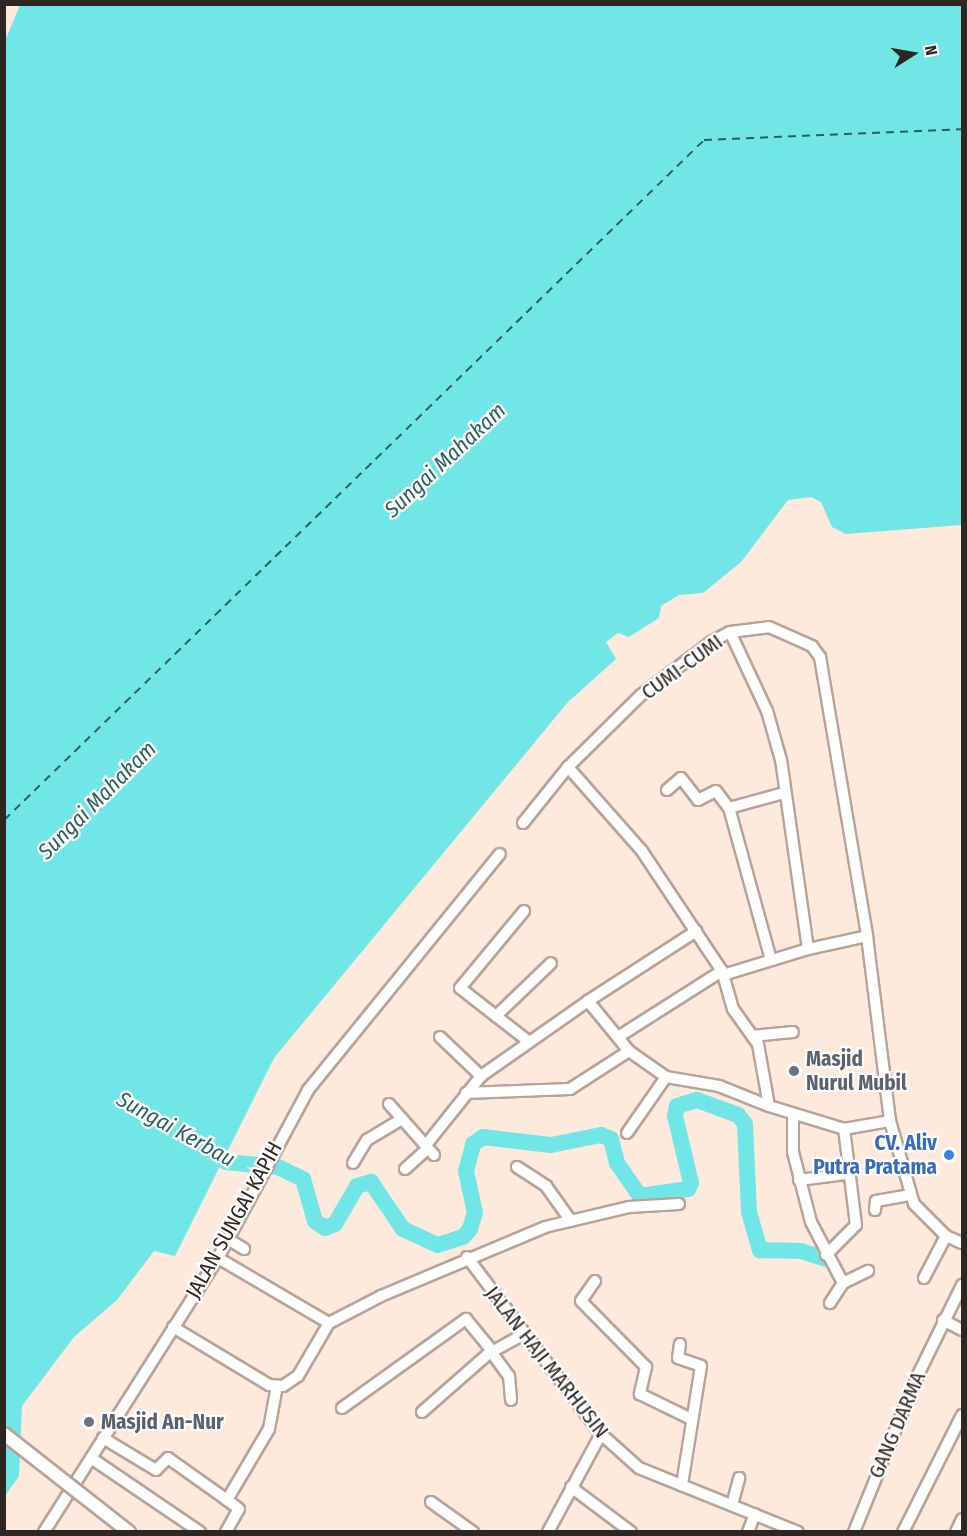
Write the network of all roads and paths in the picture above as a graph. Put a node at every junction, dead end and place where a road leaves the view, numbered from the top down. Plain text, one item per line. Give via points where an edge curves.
1 (730, 632) junction
2 (568, 767) junction
3 (667, 790) dead end
4 (784, 793) junction
5 (729, 808) junction
6 (523, 823) dead end
7 (500, 854) dead end
8 (524, 911) dead end
9 (696, 931) junction
10 (867, 936) junction
11 (808, 949) junction
12 (771, 960) junction
13 (551, 963) dead end
14 (722, 973) junction
15 (588, 1001) junction
16 (496, 1016) junction
17 (793, 1032) dead end
18 (440, 1036) dead end
19 (752, 1036) junction
20 (618, 1037) junction
21 (528, 1041) junction
22 (629, 1051) junction
23 (481, 1076) junction
24 (666, 1077) junction
25 (466, 1093) junction
26 (389, 1104) dead end
27 (769, 1106) junction
28 (793, 1115) junction
29 (402, 1119) junction
30 (890, 1121) junction
31 (844, 1129) junction
32 (627, 1133) dead end
33 (430, 1150) junction
34 (353, 1163) dead end
35 (517, 1167) dead end
36 (405, 1169) dead end
37 (846, 1174) junction
38 (798, 1180) junction
39 (910, 1195) junction
40 (679, 1204) dead end
41 (875, 1209) dead end
42 (571, 1221) junction
43 (946, 1236) junction
44 (228, 1239) junction
45 (963, 1243) edge
46 (244, 1249) dead end
47 (826, 1255) junction
48 (467, 1257) junction
49 (218, 1258) junction
50 (868, 1270) dead end
51 (924, 1278) dead end
52 (595, 1281) dead end
53 (843, 1283) junction
54 (963, 1285) edge
55 (830, 1303) dead end
56 (943, 1320) junction
57 (329, 1323) junction
58 (173, 1327) junction
59 (963, 1330) edge
60 (524, 1334) junction
61 (680, 1344) dead end
62 (493, 1352) junction
63 (277, 1386) junction
64 (512, 1400) dead end
65 (342, 1408) dead end
66 (422, 1412) dead end
67 (963, 1414) edge
68 (691, 1419) junction
69 (4, 1434) edge
70 (601, 1434) junction
71 (103, 1438) junction
72 (91, 1458) junction
73 (739, 1478) dead end
74 (682, 1485) junction
75 (571, 1487) junction
76 (227, 1500) junction
77 (431, 1502) dead end
78 (732, 1505) junction
79 (755, 1514) junction
80 (963, 1519) edge
81 (44, 1532) edge
82 (129, 1532) edge
83 (200, 1532) edge
84 (226, 1532) edge
85 (472, 1532) edge
86 (548, 1532) edge
87 (631, 1532) edge
88 (748, 1532) edge
89 (798, 1532) edge
90 (854, 1532) edge
91 (903, 1532) edge
92 (956, 1532) edge

1 - 2 street, CUMI-CUMI via 641,695
1 - 4 street via 767,711
1 - 10 street, CUMI-CUMI via 763,625 818,651
2 - 6 street, CUMI-CUMI
2 - 9 street via 642,851
3 - 5 street via 680,778 698,800 716,791
4 - 5 street
4 - 11 street
5 - 12 street
7 - 44 street, JALAN SUNGAI KAPIH via 308,1090
8 - 16 street via 460,988
9 - 14 street
9 - 15 street
10 - 11 street
10 - 30 street, CUMI-CUMI
11 - 12 street
12 - 14 street
13 - 16 street
14 - 19 street via 733,1009
14 - 20 street
15 - 20 street
15 - 21 street
16 - 21 street
17 - 19 street
18 - 23 street
19 - 27 street
20 - 22 street
21 - 23 street
22 - 24 street
22 - 25 street via 570,1089
23 - 25 street
24 - 27 street via 719,1086
24 - 32 street
25 - 33 street
26 - 29 street
27 - 28 street
28 - 31 street
28 - 38 street
29 - 33 street
29 - 34 street via 367,1140
30 - 31 street
30 - 39 street, CUMI-CUMI
31 - 37 street
33 - 36 street
35 - 42 street via 546,1186
37 - 38 street
37 - 47 street via 856,1225
38 - 47 street
39 - 41 street via 876,1201
39 - 43 street, CUMI-CUMI
40 - 42 street via 629,1207
42 - 48 street
43 - 45 street, CUMI-CUMI
43 - 51 street
44 - 46 street
44 - 49 street, JALAN SUNGAI KAPIH
47 - 53 street
48 - 57 street
48 - 60 street, JALAN HAJI MARHUSIN
49 - 57 street
49 - 58 street, JALAN SUNGAI KAPIH
50 - 53 street
52 - 68 street via 581,1301 646,1367 640,1394
53 - 55 street
54 - 56 street, GANG DARMA
56 - 59 street
56 - 90 street, GANG DARMA
57 - 63 street via 298,1376
58 - 63 street
58 - 71 street, JALAN SUNGAI KAPIH
60 - 62 street
60 - 70 street, JALAN HAJI MARHUSIN
61 - 68 street via 678,1358 701,1365
62 - 64 street via 509,1376
62 - 65 street via 466,1319
62 - 66 street
63 - 76 street via 268,1429
67 - 91 street
68 - 74 street
69 - 82 main road, bridge
70 - 74 street, JALAN HAJI MARHUSIN via 639,1468
70 - 75 street
71 - 72 street, JALAN SUNGAI KAPIH
71 - 76 street via 156,1470 168,1458
72 - 81 street, JALAN SUNGAI KAPIH
72 - 83 street
73 - 78 street
74 - 78 street, JALAN HAJI MARHUSIN
75 - 86 street
75 - 87 street
76 - 84 street via 239,1509
77 - 85 street
78 - 79 street, JALAN HAJI MARHUSIN
79 - 88 street
79 - 89 street, JALAN HAJI MARHUSIN
80 - 92 street

